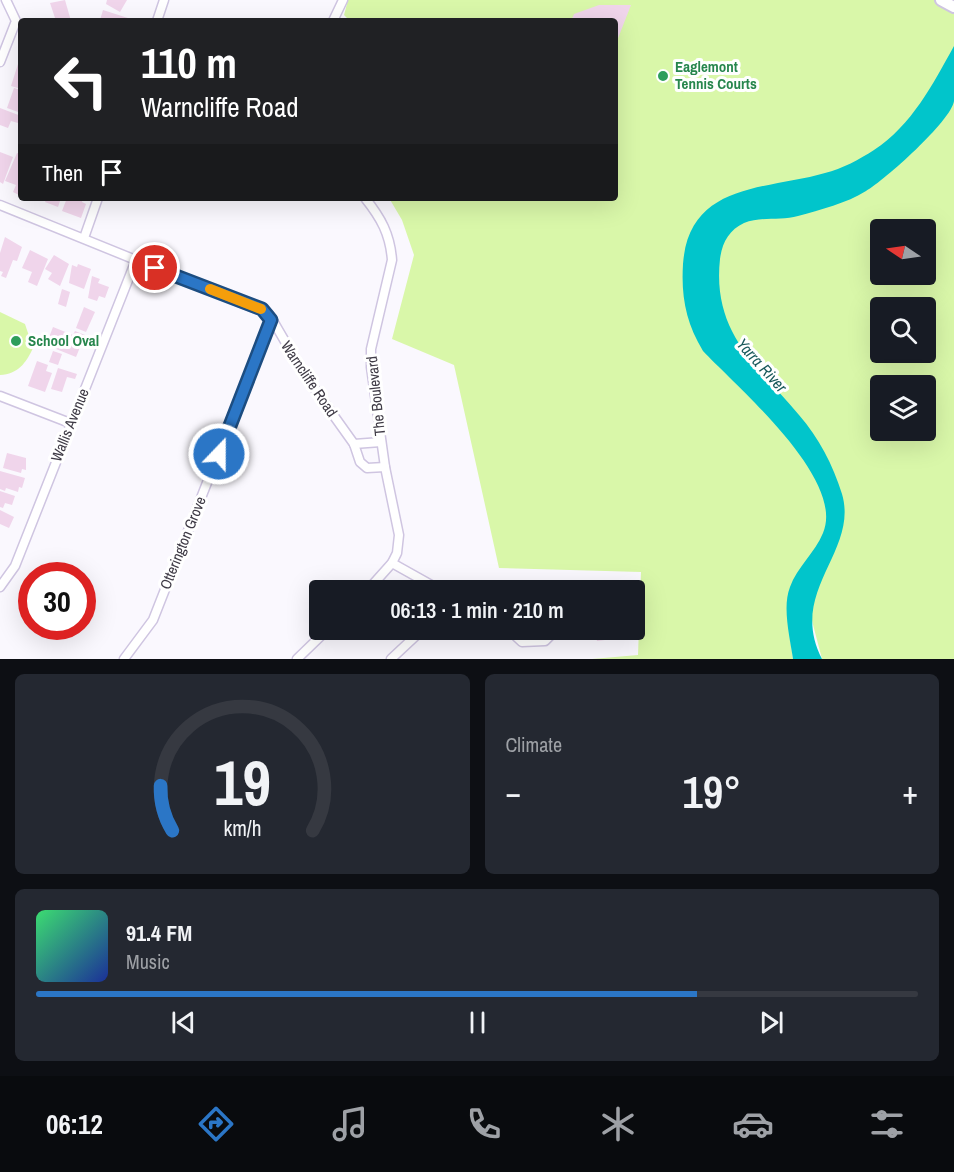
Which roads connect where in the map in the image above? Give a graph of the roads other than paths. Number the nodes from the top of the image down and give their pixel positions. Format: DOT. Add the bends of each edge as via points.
graph roads {
  1 [pos="6,0"];
  2 [pos="164,0"];
  3 [pos="343,0"];
  4 [pos="941,0"];
  5 [pos="954,7"];
  6 [pos="158,18"];
  7 [pos="335,18"];
  8 [pos="0,62"];
  9 [pos="97,201"];
  10 [pos="367,201"];
  11 [pos="0,205"];
  12 [pos="84,238"];
  13 [pos="136,261"];
  14 [pos="271,320"];
  15 [pos="0,396"];
  16 [pos="70,423"];
  17 [pos="381,442"];
  18 [pos="354,444"];
  19 [pos="385,467"];
  20 [pos="392,563"];
  21 [pos="377,580"];
  22 [pos="422,580"];
  23 [pos="0,587"];
  24 [pos="317,640"];
  25 [pos="412,640"];
  26 [pos="520,640"];
  27 [pos="546,640"];
  28 [pos="124,659"];
  29 [pos="297,659"];
  30 [pos="392,659"];
  1 -- 8 [label="street" via="16,21"];
  2 -- 6 [label="street"];
  3 -- 7 [label="street"];
  4 -- 5 [label="main road"];
  9 -- 12 [label="street"];
  10 -- 17 [label="street, The Boulevard" via="387,228 392,260 371,348"];
  11 -- 12 [label="street, Warncliffe Road"];
  12 -- 13 [label="street, Warncliffe Road"];
  13 -- 14 [label="street, Warncliffe Road" via="262,309"];
  13 -- 16 [label="street, Wallis Avenue"];
  14 -- 18 [label="street, Warncliffe Road"];
  14 -- 28 [label="street, Otterington Grove" via="153,620"];
  15 -- 16 [label="street"];
  16 -- 23 [label="street, Wallis Avenue" via="15,566"];
  17 -- 18 [label="street"];
  17 -- 19 [label="street, The Boulevard"];
  18 -- 19 [label="street, Warncliffe Road" via="360,462 367,468"];
  19 -- 20 [label="street, The Boulevard" via="399,535"];
  20 -- 21 [label="street, The Boulevard"];
  20 -- 22 [label="street"];
  24 -- 29 [label="street"];
  25 -- 30 [label="street"];
  26 -- 27 [label="street"];
}
